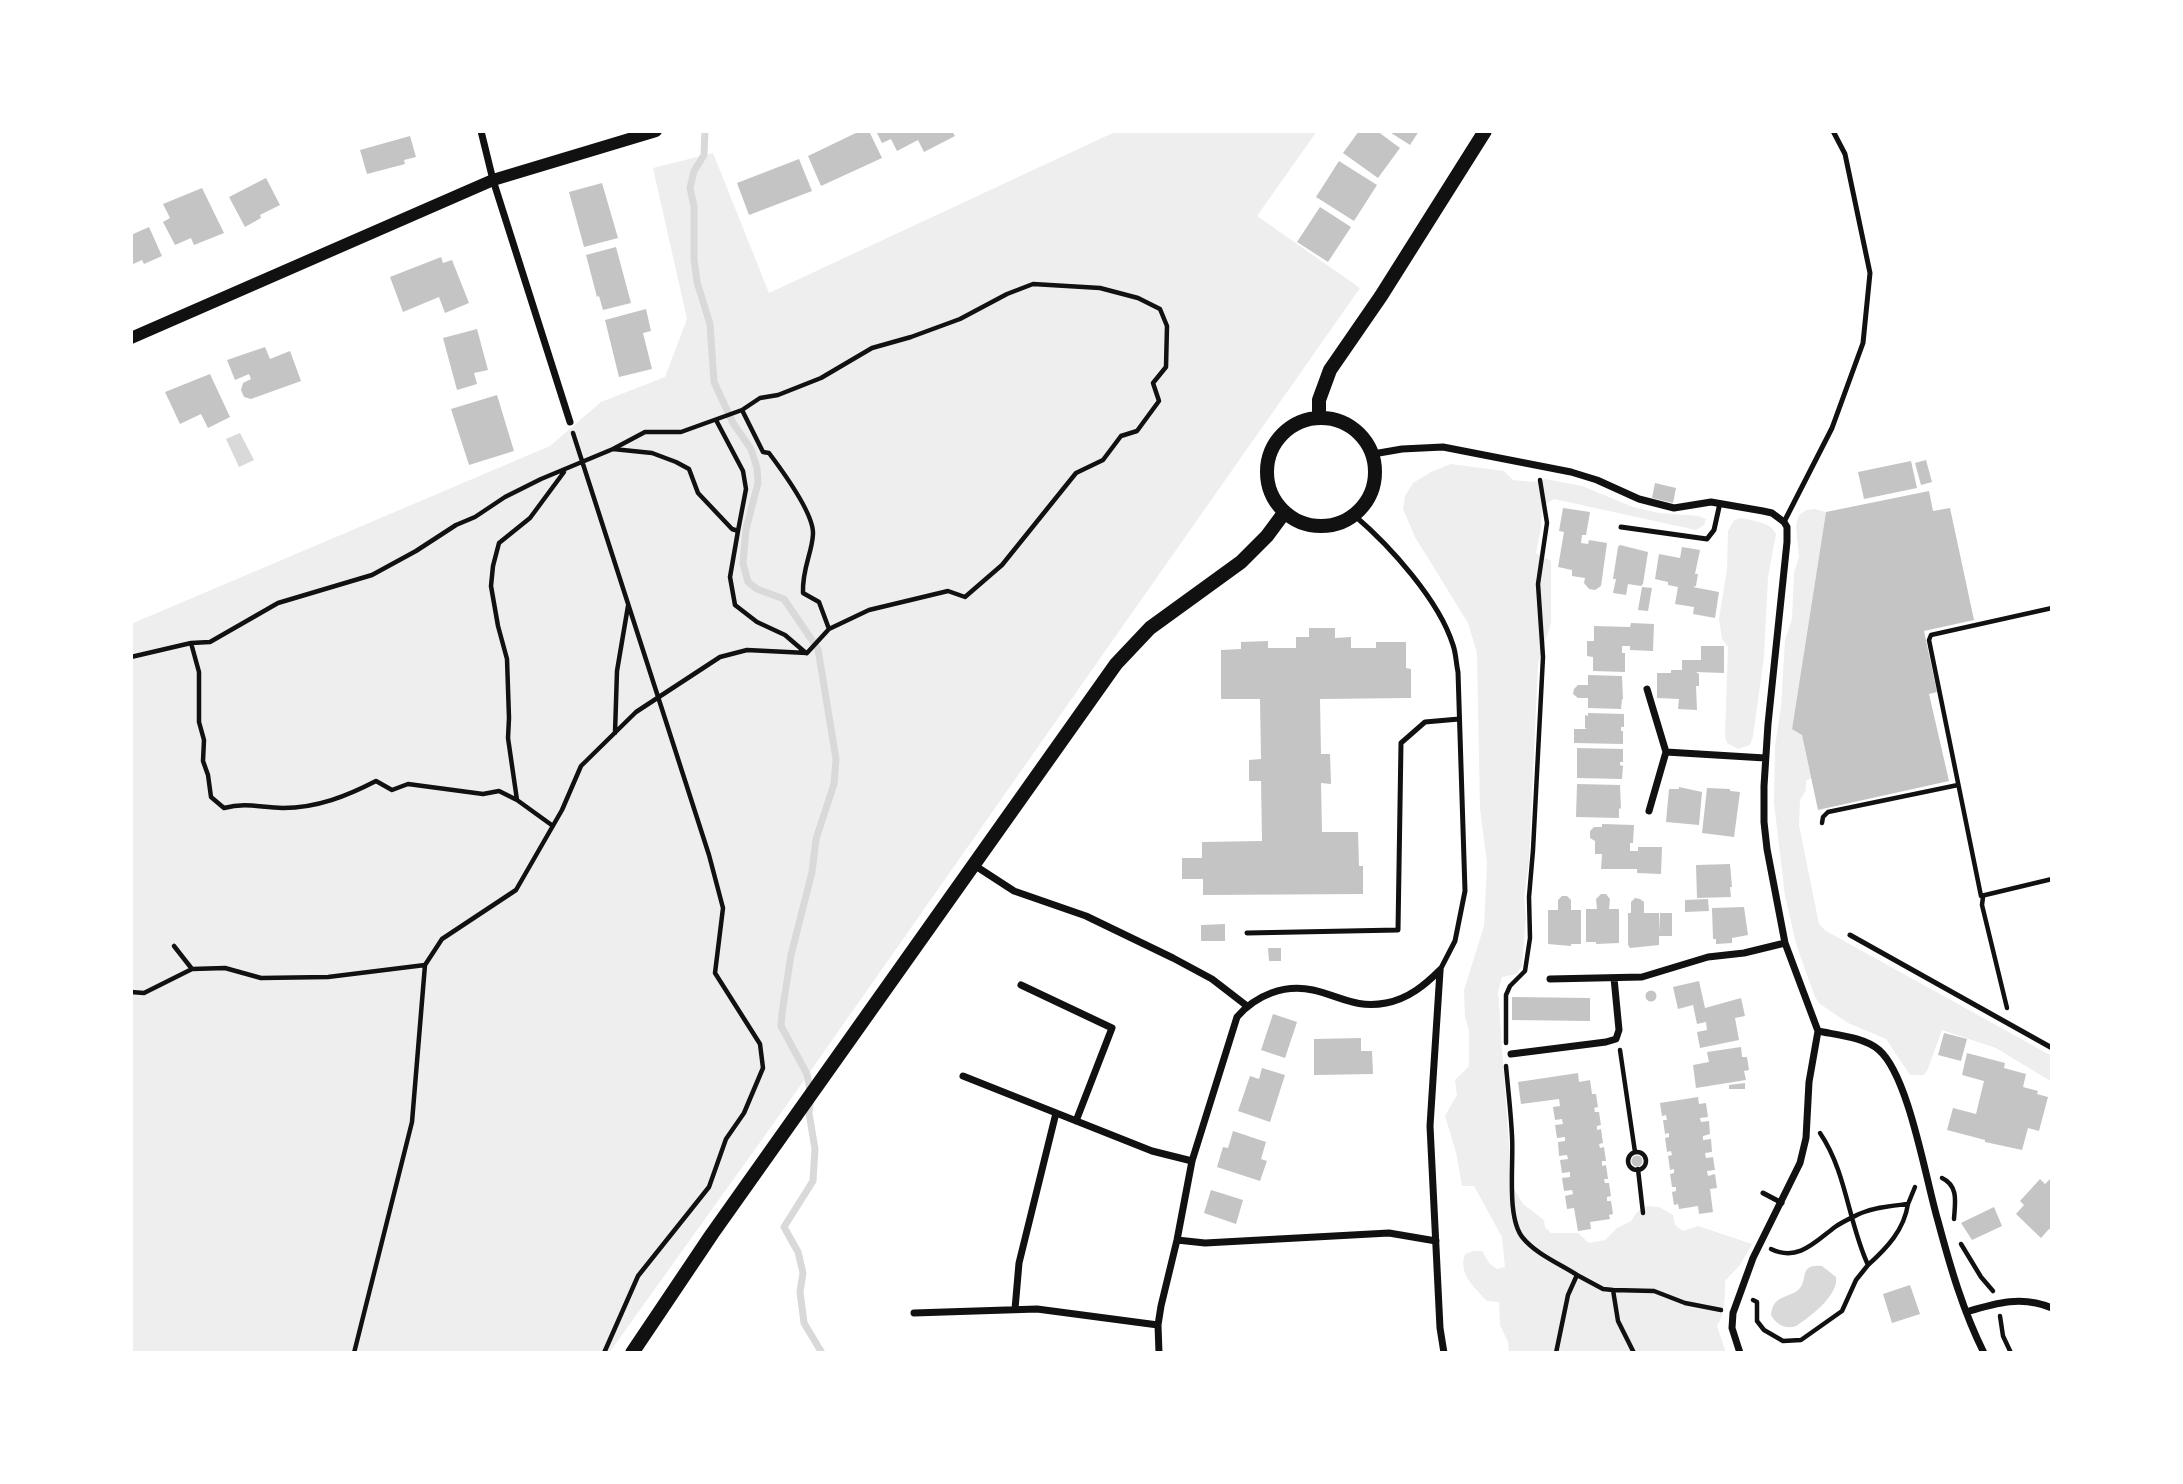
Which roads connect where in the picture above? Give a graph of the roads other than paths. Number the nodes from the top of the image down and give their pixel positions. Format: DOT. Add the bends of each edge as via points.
graph roads {
  1 [pos="481,131"];
  2 [pos="656,131"];
  3 [pos="1485,131"];
  4 [pos="1833,131"];
  5 [pos="493,180"];
  6 [pos="131,338"];
  7 [pos="1319,417"];
  8 [pos="570,422"];
  9 [pos="1373,454"];
  10 [pos="1720,503"];
  11 [pos="1284,513"];
  12 [pos="1355,516"];
  13 [pos="1784,522"];
  14 [pos="1620,527"];
  15 [pos="1647,689"];
  16 [pos="1459,719"];
  17 [pos="1666,752"];
  18 [pos="1765,758"];
  19 [pos="1649,811"];
  20 [pos="973,865"];
  21 [pos="1247,933"];
  22 [pos="1850,935"];
  23 [pos="1785,943"];
  24 [pos="1440,970"];
  25 [pos="1614,978"];
  26 [pos="1550,979"];
  27 [pos="1021,985"];
  28 [pos="1247,1006"];
  29 [pos="1818,1031"];
  30 [pos="2052,1048"];
  31 [pos="1511,1054"];
  32 [pos="963,1076"];
  33 [pos="1056,1113"];
  34 [pos="1076,1121"];
  35 [pos="1192,1161"];
  36 [pos="1763,1193"];
  37 [pos="1782,1203"];
  38 [pos="1177,1240"];
  39 [pos="1436,1241"];
  40 [pos="2052,1308"];
  41 [pos="1015,1310"];
  42 [pos="1966,1312"];
  43 [pos="914,1313"];
  44 [pos="1158,1325"];
  45 [pos="632,1353"];
  46 [pos="1159,1353"];
  47 [pos="1444,1353"];
  48 [pos="1740,1353"];
  49 [pos="1984,1353"];
  1 -- 5 [label="street"];
  2 -- 5 [label="street"];
  3 -- 7 [label="main road" via="1330,370"];
  4 -- 13 [label="lane" via="1845,154 1870,273 1863,343 1832,428"];
  5 -- 6 [label="street"];
  5 -- 8 [label="street"];
  7 -- 9 [label="main road" via="1335,418 1357,430"];
  7 -- 11 [label="main road" via="1287,429 1270,453 1269,486"];
  9 -- 10 [label="street" via="1443,447 1584,475 1639,499 1674,508"];
  9 -- 12 [label="main road" via="1374,485"];
  10 -- 13 [label="street" via="1772,513"];
  10 -- 14 [label="lane" via="1714,530 1707,538"];
  11 -- 12 [label="main road" via="1297,521 1328,527"];
  11 -- 20 [label="main road" via="1241,562 1132,645"];
  12 -- 16 [label="lane" via="1379,536 1431,600 1453,644"];
  13 -- 18 [label="street" via="1787,542"];
  15 -- 17 [label="street"];
  16 -- 21 [label="lane" via="1425,722 1401,743 1398,930"];
  16 -- 24 [label="lane" via="1465,891 1455,941"];
  17 -- 18 [label="street"];
  17 -- 19 [label="street"];
  18 -- 23 [label="street" via="1765,836"];
  20 -- 28 [label="street" via="1014,891 1086,916 1163,953 1212,979"];
  20 -- 45 [label="main road"];
  22 -- 30 [label="lane"];
  23 -- 25 [label="street" via="1708,957 1642,977"];
  23 -- 29 [label="street"];
  24 -- 28 [label="street" via="1407,997 1386,1003 1363,1005 1294,988 1258,998"];
  24 -- 39 [label="street" via="1430,1126"];
  25 -- 26 [label="street"];
  25 -- 31 [label="street" via="1619,1030 1614,1040"];
  27 -- 34 [label="street" via="1112,1028"];
  28 -- 35 [label="street" via="1237,1017"];
  29 -- 37 [label="street" via="1800,1163"];
  29 -- 42 [label="street" via="1868,1044 1885,1056 1901,1083"];
  32 -- 33 [label="street"];
  33 -- 34 [label="street"];
  33 -- 41 [label="street" via="1019,1263"];
  34 -- 35 [label="street" via="1152,1151"];
  35 -- 38 [label="street"];
  36 -- 37 [label="lane"];
  37 -- 48 [label="street" via="1733,1313 1732,1328"];
  38 -- 39 [label="street" via="1205,1243 1389,1233"];
  38 -- 44 [label="street"];
  39 -- 47 [label="street"];
  40 -- 42 [label="street" via="2026,1300"];
  41 -- 43 [label="street"];
  41 -- 44 [label="street"];
  42 -- 49 [label="street"];
  44 -- 46 [label="street"];
}
